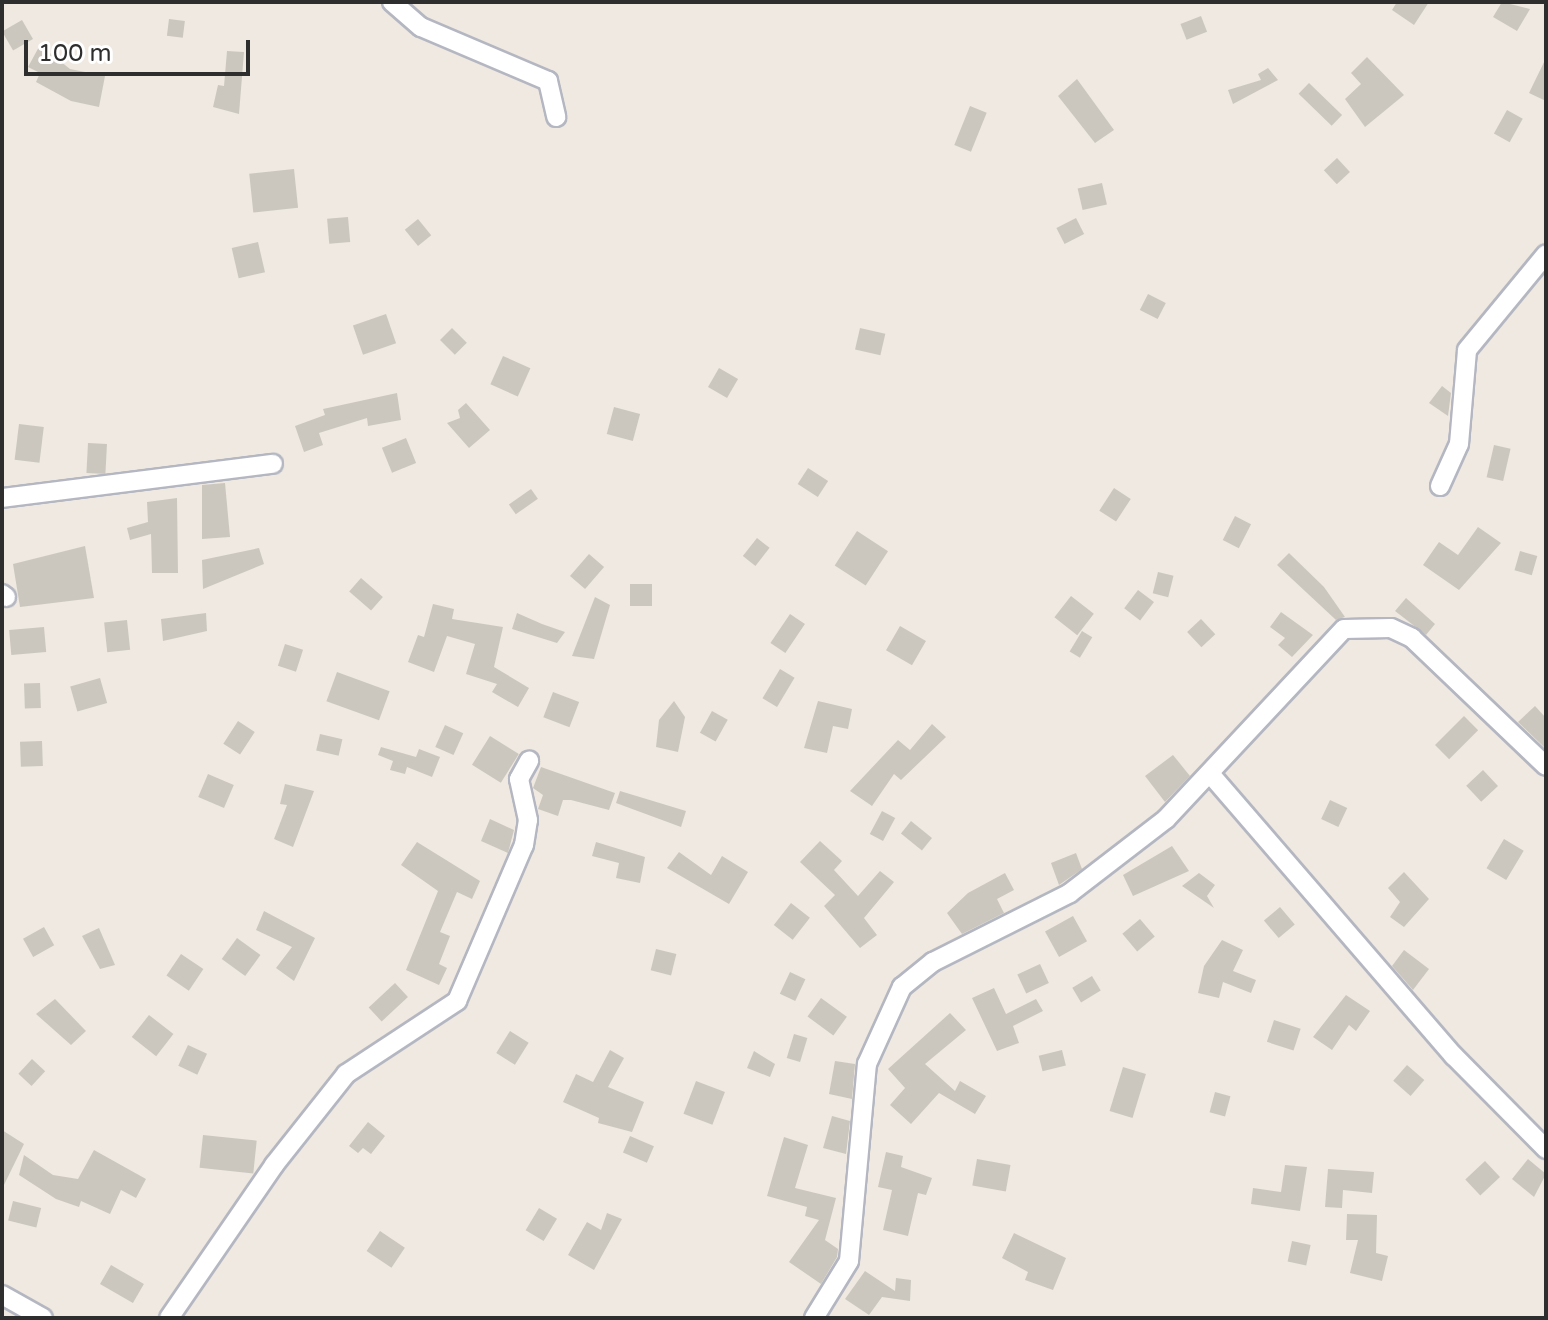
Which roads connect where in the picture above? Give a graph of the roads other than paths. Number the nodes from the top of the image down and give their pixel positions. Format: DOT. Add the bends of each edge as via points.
graph roads {
  1 [pos="392,2"];
  2 [pos="556,117"];
  3 [pos="1546,254"];
  4 [pos="273,464"];
  5 [pos="1440,486"];
  6 [pos="2,498"];
  7 [pos="529,761"];
  8 [pos="1546,766"];
  9 [pos="1212,776"];
  10 [pos="1546,1149"];
  11 [pos="2,1295"];
  12 [pos="43,1318"];
  13 [pos="169,1318"];
  14 [pos="814,1318"];
  1 -- 2 [label="street" via="421,27 548,81"];
  3 -- 5 [label="street" via="1467,350 1459,444"];
  4 -- 6 [label="street"];
  7 -- 13 [label="street" via="519,779 528,820 524,845 457,1001 346,1074 241,1210"];
  8 -- 9 [label="street" via="1412,638 1367,626 1344,629 1327,644"];
  9 -- 10 [label="street" via="1454,1056"];
  9 -- 14 [label="street" via="1070,893 933,962 902,987 867,1064 849,1261"];
  11 -- 12 [label="street"];
}
